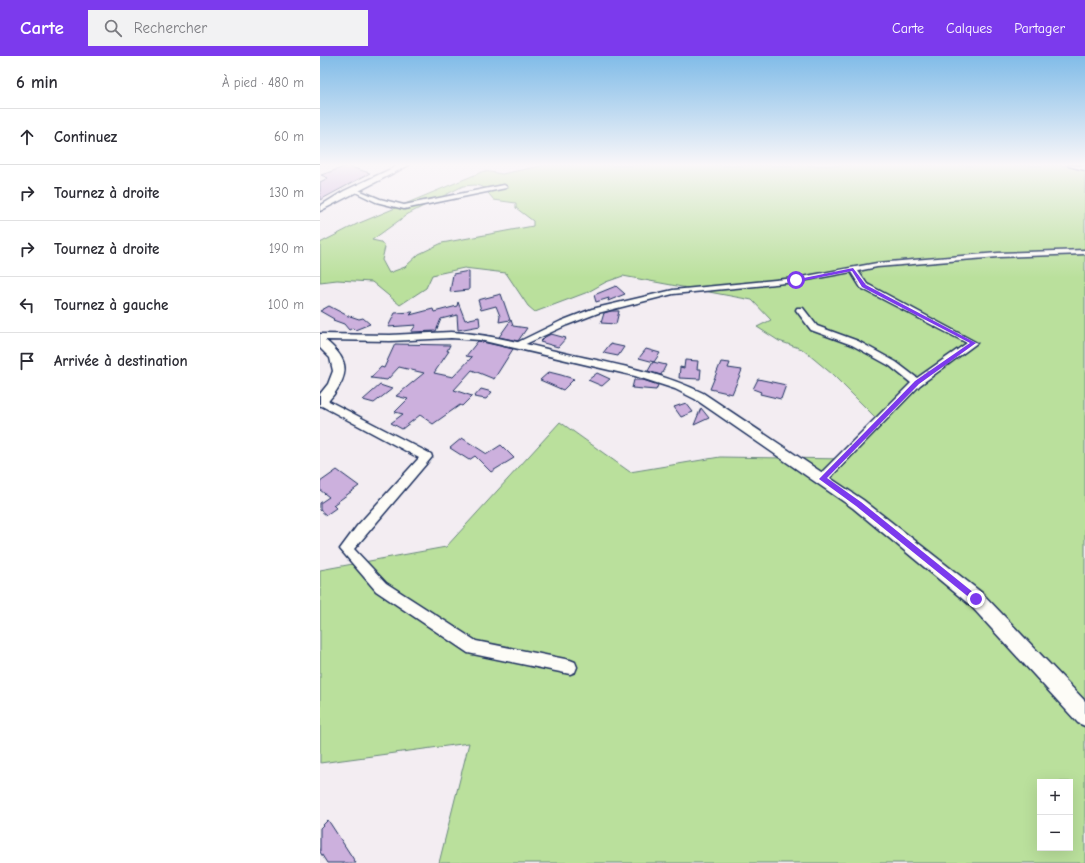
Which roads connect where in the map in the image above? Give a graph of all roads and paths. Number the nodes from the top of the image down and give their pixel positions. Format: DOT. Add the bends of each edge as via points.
graph roads {
  1 [pos="331,203"];
  2 [pos="384,203"];
  3 [pos="426,203"];
  4 [pos="320,209"];
  5 [pos="1085,252"];
  6 [pos="853,269"];
  7 [pos="800,310"];
  8 [pos="320,337"];
  9 [pos="320,342"];
  10 [pos="516,345"];
  11 [pos="917,383"];
  12 [pos="320,401"];
  13 [pos="822,479"];
  14 [pos="570,667"];
  15 [pos="1085,716"];
  1 -- 4 [label="street"];
  2 -- 3 [label="street" via="404,207"];
  5 -- 6 [label="street" via="980,256"];
  6 -- 10 [label="street" via="796,280 661,294 595,311 564,322"];
  6 -- 11 [label="street" via="864,286 973,343"];
  7 -- 11 [label="street" via="814,328 855,343 893,364"];
  8 -- 10 [label="street" via="466,336"];
  9 -- 12 [label="street" via="339,362 339,372 334,386"];
  10 -- 13 [label="street" via="637,373 679,386 719,408"];
  11 -- 13 [label="street"];
  12 -- 14 [label="street" via="427,457 346,549 381,587 473,648"];
  13 -- 15 [label="street" via="858,504 976,599"];
}
